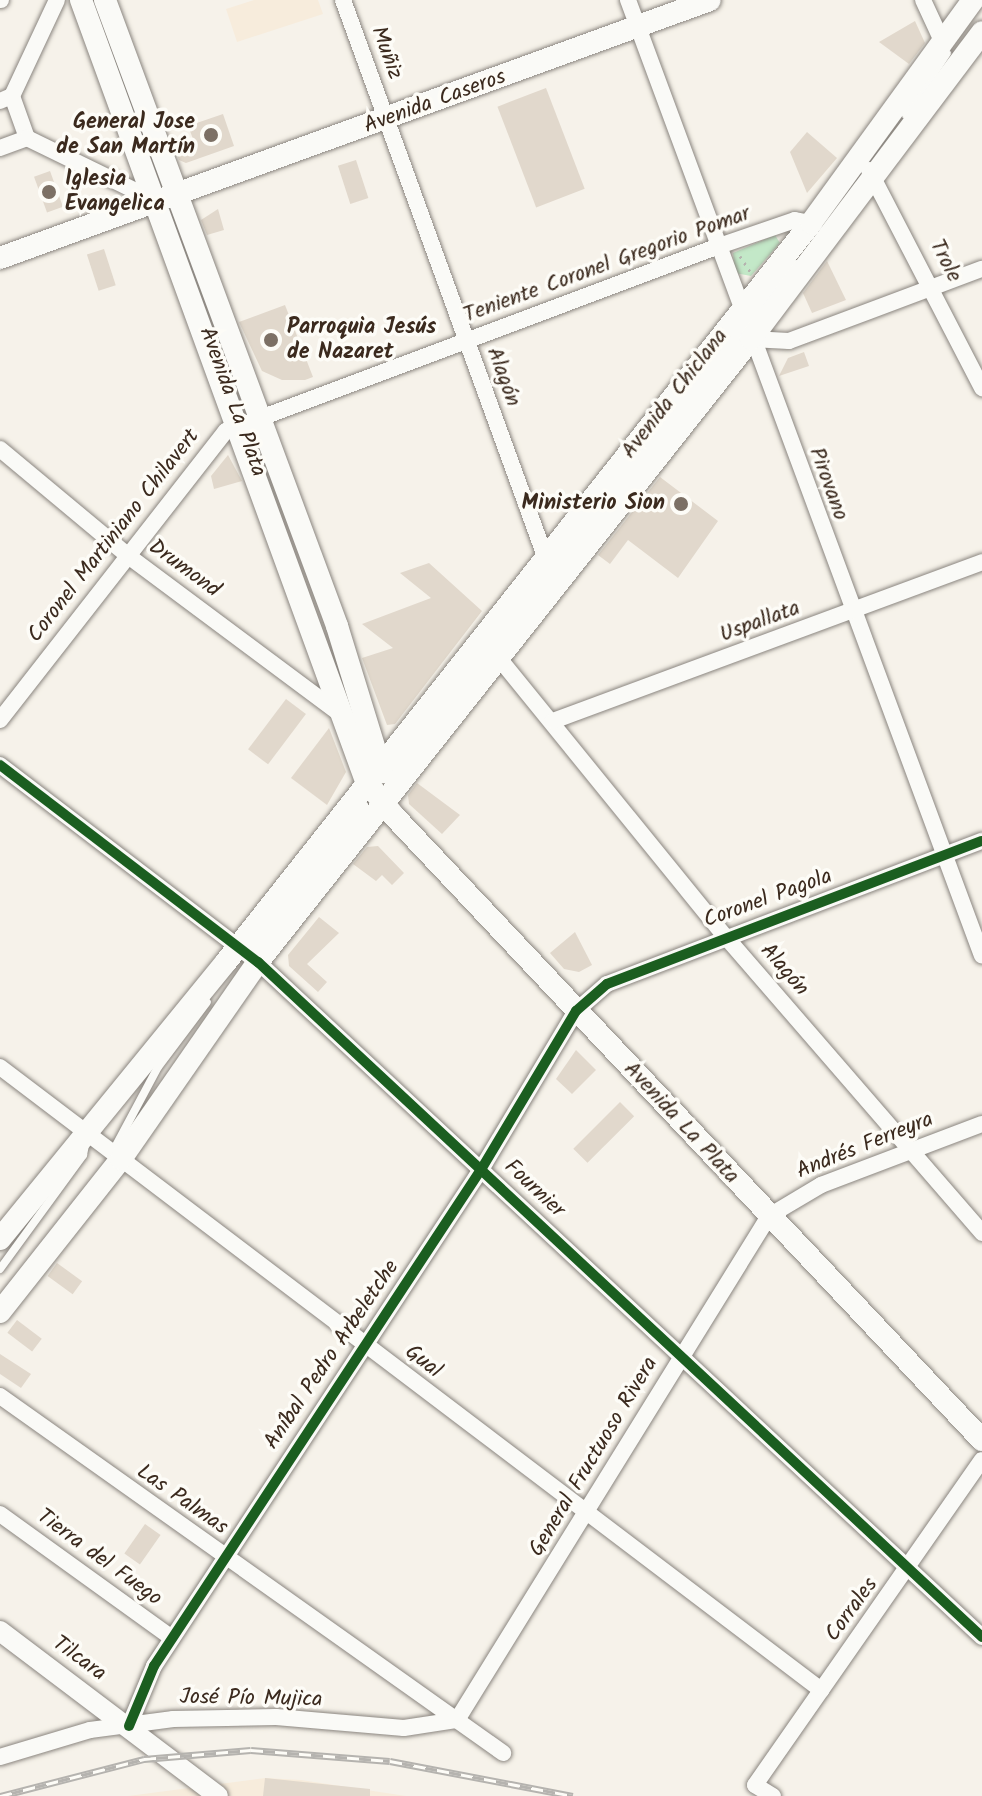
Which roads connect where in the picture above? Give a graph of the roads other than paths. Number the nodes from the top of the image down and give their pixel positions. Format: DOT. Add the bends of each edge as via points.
graph roads {
  1 [pos="57,0"];
  2 [pos="81,0"];
  3 [pos="105,0"];
  4 [pos="343,0"];
  5 [pos="628,0"];
  6 [pos="710,0"];
  7 [pos="923,0"];
  8 [pos="973,0"];
  9 [pos="982,4"];
  10 [pos="637,26"];
  11 [pos="982,32"];
  12 [pos="942,41"];
  13 [pos="6,99"];
  14 [pos="387,120"];
  15 [pos="27,138"];
  16 [pos="0,148"];
  17 [pos="868,169"];
  18 [pos="168,199"];
  19 [pos="811,223"];
  20 [pos="726,244"];
  21 [pos="0,258"];
  22 [pos="982,269"];
  23 [pos="934,287"];
  24 [pos="746,325"];
  25 [pos="466,339"];
  26 [pos="982,388"];
  27 [pos="250,421"];
  28 [pos="0,449"];
  29 [pos="127,555"];
  30 [pos="546,559"];
  31 [pos="982,562"];
  32 [pos="852,611"];
  33 [pos="498,657"];
  34 [pos="346,719"];
  35 [pos="0,720"];
  36 [pos="553,721"];
  37 [pos="0,765"];
  38 [pos="378,783"];
  39 [pos="982,841"];
  40 [pos="947,855"];
  41 [pos="725,936"];
  42 [pos="248,954"];
  43 [pos="982,956"];
  44 [pos="576,1011"];
  45 [pos="0,1067"];
  46 [pos="982,1124"];
  47 [pos="87,1132"];
  48 [pos="909,1151"];
  49 [pos="117,1155"];
  50 [pos="482,1168"];
  51 [pos="769,1216"];
  52 [pos="982,1233"];
  53 [pos="0,1239"];
  54 [pos="0,1269"];
  55 [pos="0,1299"];
  56 [pos="0,1312"];
  57 [pos="363,1343"];
  58 [pos="682,1352"];
  59 [pos="0,1396"];
  60 [pos="982,1440"];
  61 [pos="982,1460"];
  62 [pos="0,1514"];
  63 [pos="588,1516"];
  64 [pos="225,1555"];
  65 [pos="909,1569"];
  66 [pos="0,1631"];
  67 [pos="982,1637"];
  68 [pos="172,1638"];
  69 [pos="821,1690"];
  70 [pos="457,1720"];
  71 [pos="129,1726"];
  72 [pos="503,1753"];
  73 [pos="0,1757"];
  74 [pos="218,1796"];
  75 [pos="773,1796"];
  1 -- 13 [label="street"];
  2 -- 18 [label="main road, Avenida La Plata"];
  3 -- 18 [label="main road, Avenida La Plata"];
  4 -- 14 [label="street, Muñiz"];
  5 -- 10 [label="street, Pirovano"];
  6 -- 10 [label="main road, Avenida Caseros"];
  7 -- 12 [label="street"];
  8 -- 12 [label="main road, Avenida Chiclana"];
  9 -- 17 [label="lane"];
  10 -- 14 [label="main road, Avenida Caseros"];
  10 -- 20 [label="street, Pirovano"];
  11 -- 17 [label="main road, Avenida Chiclana"];
  12 -- 17 [label="main road, Avenida Chiclana"];
  13 -- 15 [label="street"];
  14 -- 18 [label="main road, Avenida Caseros"];
  14 -- 25 [label="street, Alagón"];
  15 -- 16 [label="street"];
  15 -- 18 [label="street"];
  17 -- 19 [label="main road, Avenida Chiclana"];
  17 -- 23 [label="street, Trole"];
  17 -- 24 [label="main road, Avenida Chiclana"];
  18 -- 21 [label="main road, Avenida Caseros"];
  18 -- 27 [label="main road, Avenida La Plata"];
  19 -- 20 [label="street, Teniente Coronel Gregorio Pomar" via="795,220"];
  19 -- 24 [label="main road, Avenida Chiclana" via="756,278"];
  20 -- 24 [label="street, Pirovano"];
  20 -- 25 [label="street, Teniente Coronel Gregorio Pomar"];
  22 -- 23 [label="street"];
  23 -- 24 [label="street" via="789,341"];
  23 -- 26 [label="street, Trole"];
  24 -- 30 [label="main road, Avenida Chiclana"];
  24 -- 32 [label="street, Pirovano"];
  24 -- 33 [label="main road, Avenida Chiclana"];
  24 -- 38 [label="lane"];
  25 -- 27 [label="street, Teniente Coronel Gregorio Pomar"];
  25 -- 30 [label="street, Alagón"];
  27 -- 29 [label="street, Coronel Martiniano Chilavert" via="212,443"];
  27 -- 34 [label="main road, Avenida La Plata"];
  27 -- 38 [label="main road, Avenida La Plata"];
  28 -- 29 [label="street, Drumond"];
  29 -- 34 [label="street, Drumond"];
  29 -- 35 [label="street, Coronel Martiniano Chilavert"];
  30 -- 38 [label="main road, Avenida Chiclana"];
  31 -- 32 [label="street, Uspallata"];
  32 -- 36 [label="street, Uspallata"];
  32 -- 40 [label="street, Pirovano"];
  33 -- 36 [label="street, Alagón"];
  33 -- 38 [label="main road, Avenida Chiclana"];
  34 -- 38 [label="main road, Avenida La Plata"];
  36 -- 41 [label="street, Alagón"];
  37 -- 42 [label="street, Fournier"];
  38 -- 42 [label="main road"];
  38 -- 44 [label="main road, Avenida La Plata" via="393,815"];
  39 -- 40 [label="street, Coronel Pagola"];
  40 -- 41 [label="street, Coronel Pagola"];
  40 -- 43 [label="street, Pirovano"];
  41 -- 44 [label="street, Coronel Pagola" via="607,984"];
  41 -- 48 [label="street, Alagón"];
  42 -- 47 [label="main road"];
  42 -- 49 [label="main road"];
  42 -- 50 [label="street, Fournier"];
  44 -- 50 [label="street, Aníbal Pedro Arbeletche"];
  44 -- 51 [label="main road, Avenida La Plata"];
  45 -- 47 [label="street, Gual"];
  46 -- 48 [label="street, Andrés Ferreyra"];
  47 -- 49 [label="street, Gual"];
  47 -- 53 [label="main road"];
  47 -- 54 [label="lane" via="83,1155"];
  48 -- 51 [label="street, Andrés Ferreyra" via="821,1185"];
  48 -- 52 [label="street, Alagón"];
  49 -- 55 [label="lane"];
  49 -- 56 [label="main road"];
  49 -- 57 [label="street, Gual"];
  50 -- 57 [label="street, Aníbal Pedro Arbeletche"];
  50 -- 58 [label="street, Fournier"];
  51 -- 58 [label="street, General Fructuoso Rivera"];
  51 -- 60 [label="main road, Avenida La Plata"];
  57 -- 63 [label="street, Gual"];
  57 -- 64 [label="street, Aníbal Pedro Arbeletche"];
  58 -- 63 [label="street, General Fructuoso Rivera"];
  58 -- 65 [label="street, Fournier"];
  59 -- 64 [label="street, Las Palmas"];
  61 -- 65 [label="street, Corrales"];
  62 -- 68 [label="street, Tierra del Fuego"];
  63 -- 69 [label="street, Gual"];
  63 -- 70 [label="street, General Fructuoso Rivera"];
  64 -- 68 [label="street, Aníbal Pedro Arbeletche"];
  64 -- 70 [label="street, Las Palmas"];
  65 -- 67 [label="street, Fournier"];
  65 -- 69 [label="street, Corrales"];
  66 -- 71 [label="street, Tilcara"];
  68 -- 71 [label="street, Aníbal Pedro Arbeletche"];
  69 -- 75 [label="street, Corrales" via="755,1785"];
  70 -- 71 [label="street, José Pío Mujica" via="404,1728 220,1717"];
  70 -- 72 [label="street, Las Palmas"];
  71 -- 73 [label="street, José Pío Mujica" via="90,1730"];
  71 -- 74 [label="street, Tilcara"];
}
